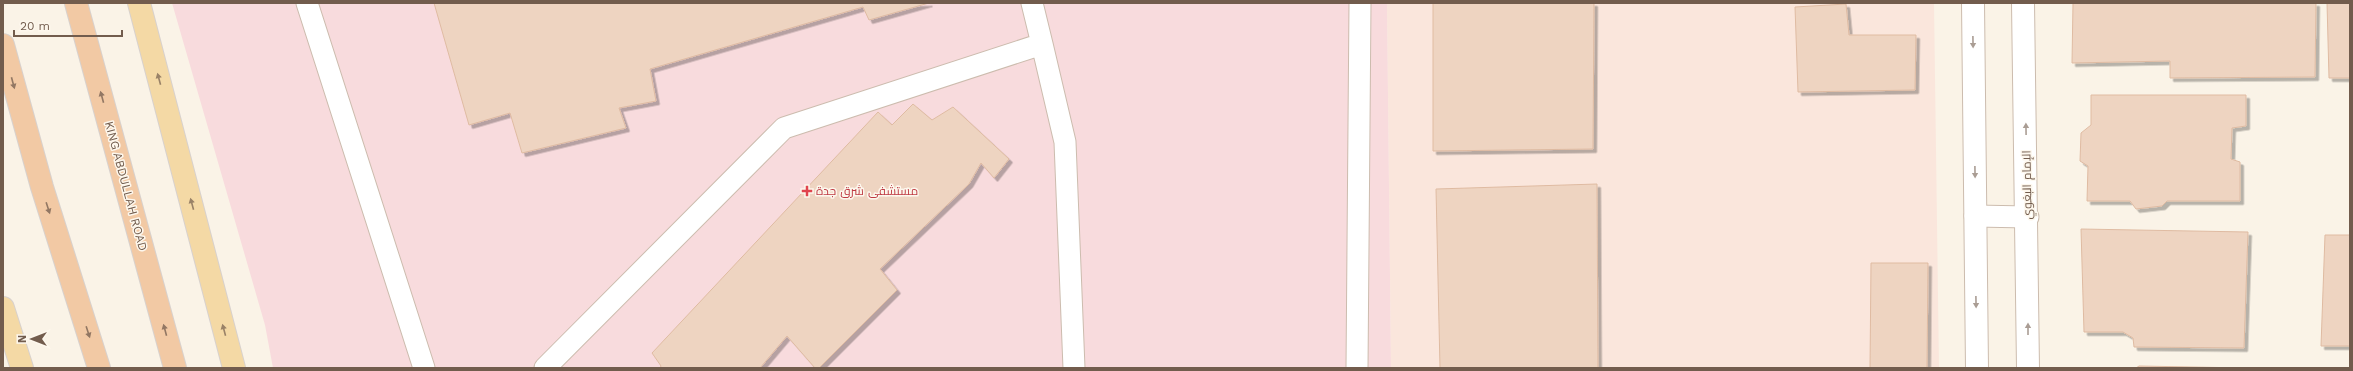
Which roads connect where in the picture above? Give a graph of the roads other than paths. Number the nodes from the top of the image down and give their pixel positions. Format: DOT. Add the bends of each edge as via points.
graph roads {
  1 [pos="76,3"];
  2 [pos="139,3"];
  3 [pos="307,3"];
  4 [pos="1032,3"];
  5 [pos="1360,3"];
  6 [pos="1973,3"];
  7 [pos="2024,3"];
  8 [pos="1042,44"];
  9 [pos="3,45"];
  10 [pos="1975,216"];
  11 [pos="2028,216"];
  12 [pos="3,308"];
  13 [pos="22,368"];
  14 [pos="99,368"];
  15 [pos="175,368"];
  16 [pos="234,368"];
  17 [pos="424,368"];
  18 [pos="545,368"];
  19 [pos="1074,368"];
  20 [pos="1357,368"];
  21 [pos="1977,368"];
  22 [pos="2028,368"];
  15 -- 1 [label="highway, KING ABDULLAH ROAD, one-way"];
  16 -- 2 [label="main road, one-way"];
  3 -- 17 [label="lane"];
  4 -- 8 [label="lane"];
  5 -- 20 [label="lane"];
  6 -- 10 [label="street, one-way"];
  11 -- 7 [label="street, الإمام البغوي, one-way"];
  8 -- 18 [label="lane" via="784,128"];
  8 -- 19 [label="lane" via="1065,142"];
  9 -- 14 [label="highway, one-way" via="42,187"];
  10 -- 11 [label="lane"];
  10 -- 21 [label="street, one-way"];
  22 -- 11 [label="street, الإمام البغوي, one-way"];
  12 -- 13 [label="main road"];
}
